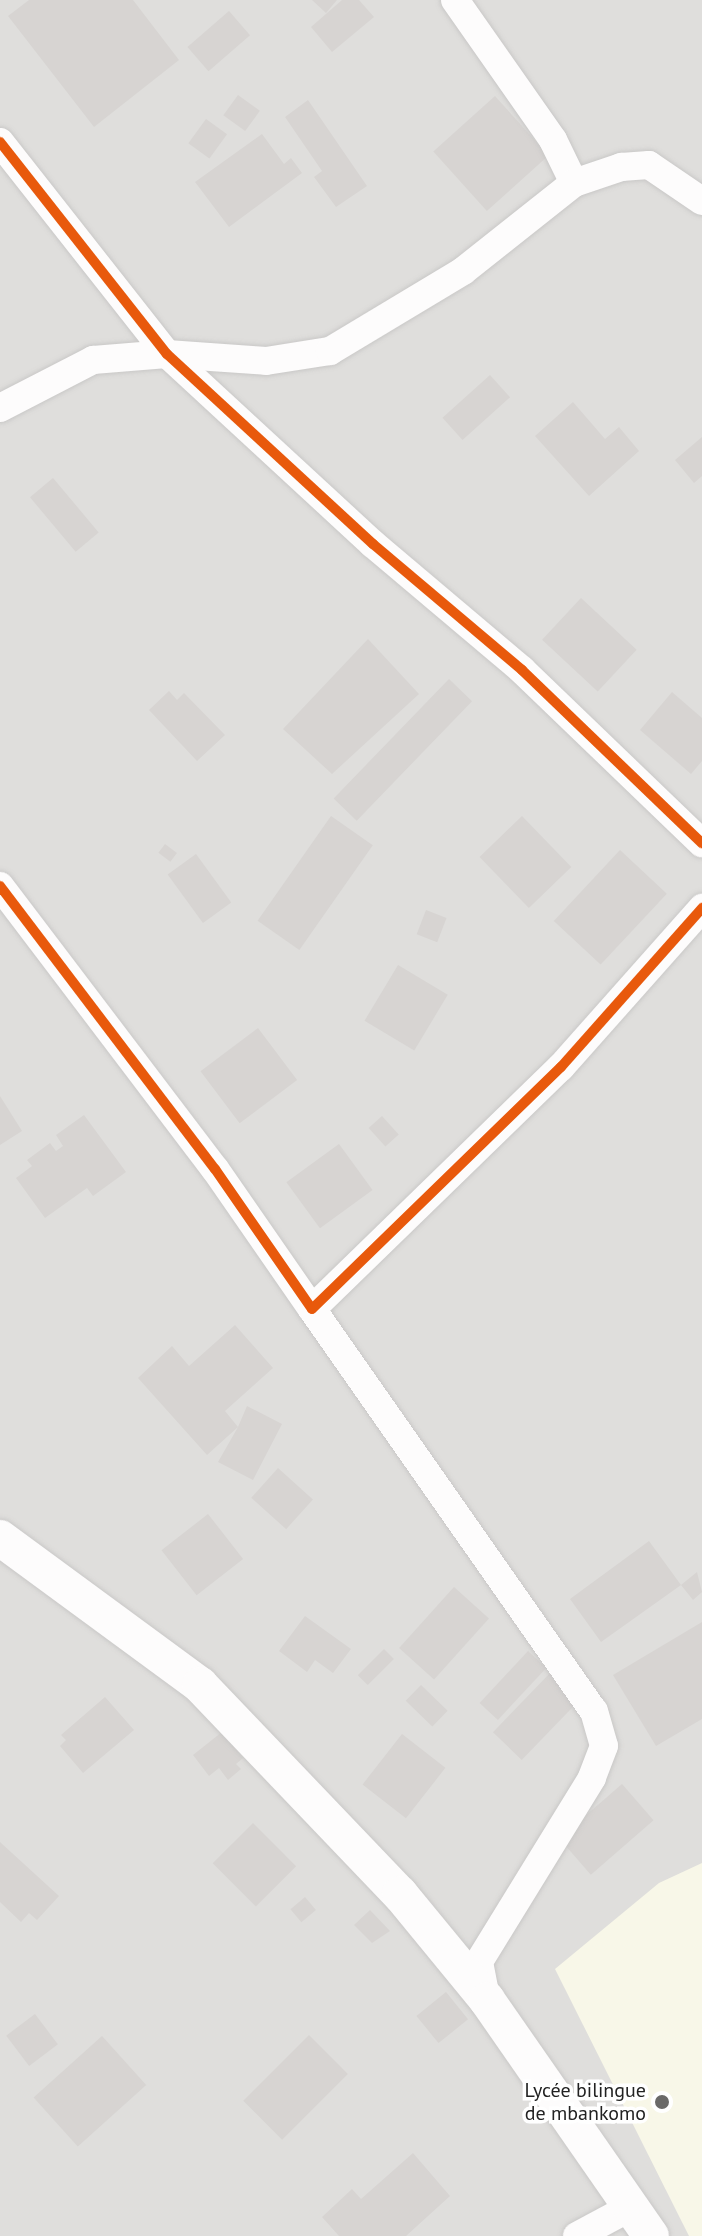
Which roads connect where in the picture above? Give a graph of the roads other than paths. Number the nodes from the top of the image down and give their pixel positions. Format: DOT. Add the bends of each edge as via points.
graph roads {
  1 [pos="455,0"];
  2 [pos="0,142"];
  3 [pos="574,183"];
  4 [pos="702,201"];
  5 [pos="167,354"];
  6 [pos="0,408"];
  7 [pos="702,843"];
  8 [pos="0,886"];
  9 [pos="702,908"];
  10 [pos="312,1309"];
  11 [pos="0,1538"];
  12 [pos="487,2000"];
  13 [pos="633,2206"];
  14 [pos="577,2236"];
  15 [pos="651,2236"];
  1 -- 3 [label="street" via="553,140"];
  2 -- 5 [label="street"];
  3 -- 4 [label="street" via="621,167 649,165"];
  3 -- 5 [label="street" via="463,271 330,351 266,361"];
  5 -- 6 [label="street" via="93,360"];
  5 -- 7 [label="street" via="373,544 522,670"];
  8 -- 10 [label="street" via="215,1169"];
  9 -- 10 [label="street" via="561,1067"];
  10 -- 12 [label="street" via="594,1711 604,1746 592,1778 479,1962"];
  11 -- 12 [label="street" via="200,1685 400,1894"];
  12 -- 13 [label="street"];
  13 -- 14 [label="street"];
  13 -- 15 [label="street"];
}
